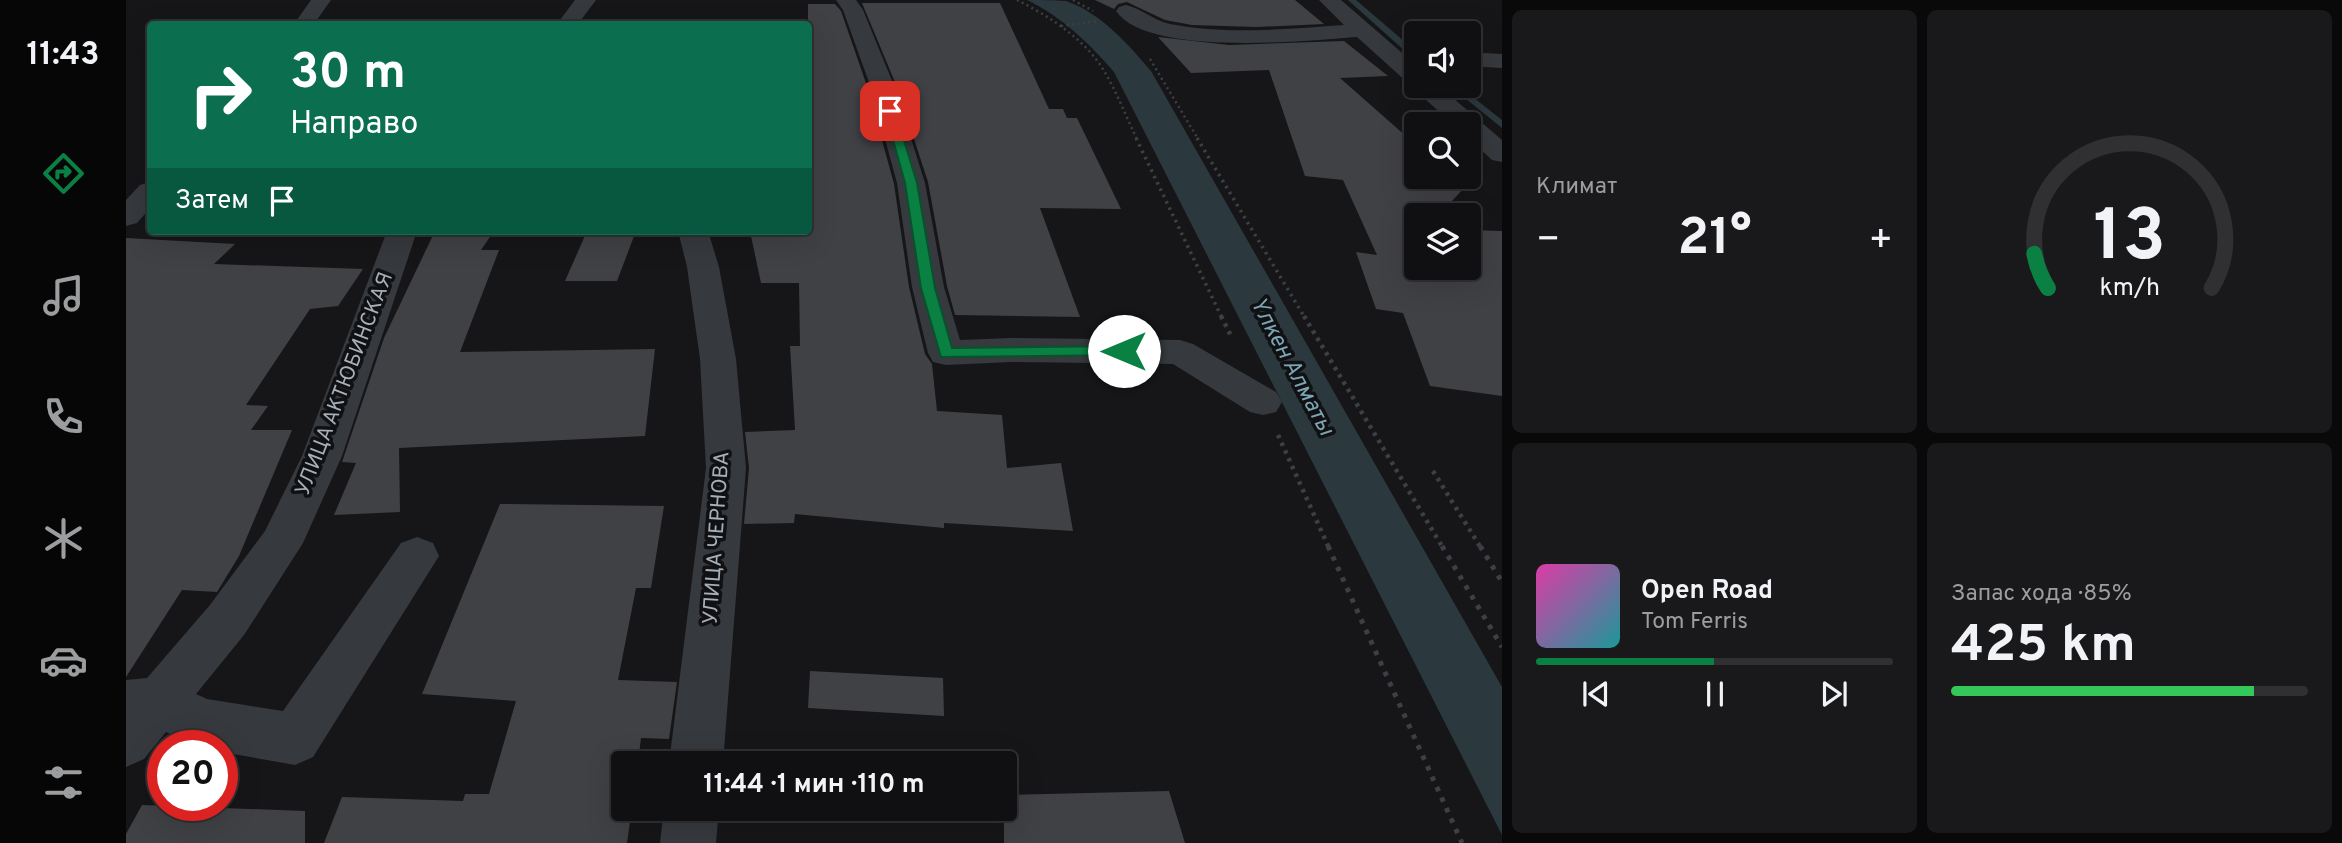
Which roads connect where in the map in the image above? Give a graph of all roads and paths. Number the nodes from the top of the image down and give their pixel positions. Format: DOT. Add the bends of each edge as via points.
graph roads {
  1 [pos="321,0"];
  2 [pos="586,0"];
  3 [pos="846,0"];
  4 [pos="1017,0"];
  5 [pos="1073,0"];
  6 [pos="1329,0"];
  7 [pos="1126,11"];
  8 [pos="1096,13"];
  9 [pos="1103,19"];
  10 [pos="306,21"];
  11 [pos="569,21"];
  12 [pos="1362,30"];
  13 [pos="1143,51"];
  14 [pos="1404,57"];
  15 [pos="1481,60"];
  16 [pos="1502,61"];
  17 [pos="1439,98"];
  18 [pos="1454,112"];
  19 [pos="1481,135"];
  20 [pos="1502,154"];
  21 [pos="147,194"];
  22 [pos="126,217"];
  23 [pos="401,235"];
  24 [pos="694,235"];
  25 [pos="1263,402"];
  26 [pos="1433,471"];
  27 [pos="417,556"];
  28 [pos="1502,582"];
  29 [pos="1502,647"];
  30 [pos="141,702"];
  31 [pos="126,741"];
  32 [pos="697,751"];
  33 [pos="691,821"];
  34 [pos="688,843"];
  1 -- 10 [label="street"];
  2 -- 11 [label="street"];
  3 -- 25 [label="street" via="883,88 911,183 928,288 946,353 1180,352"];
  4 -- 9 [label="path" via="1060,26"];
  5 -- 8 [label="path"];
  6 -- 12 [label="street"];
  7 -- 12 [label="street" via="1148,25 1225,35"];
  12 -- 14 [label="street"];
  13 -- 29 [label="path"];
  15 -- 16 [label="street"];
  17 -- 18 [label="street"];
  19 -- 20 [label="street"];
  21 -- 22 [label="street"];
  23 -- 30 [label="street, УЛИЦА АКТЮБИНСКАЯ" via="321,456 281,543 228,621"];
  24 -- 32 [label="street, УЛИЦА ЧЕРНОВА" via="718,359 726,468"];
  26 -- 28 [label="path"];
  27 -- 30 [label="street" via="295,739 205,724"];
  30 -- 31 [label="street, УЛИЦА АКТЮБИНСКАЯ"];
  33 -- 34 [label="street"];
}
